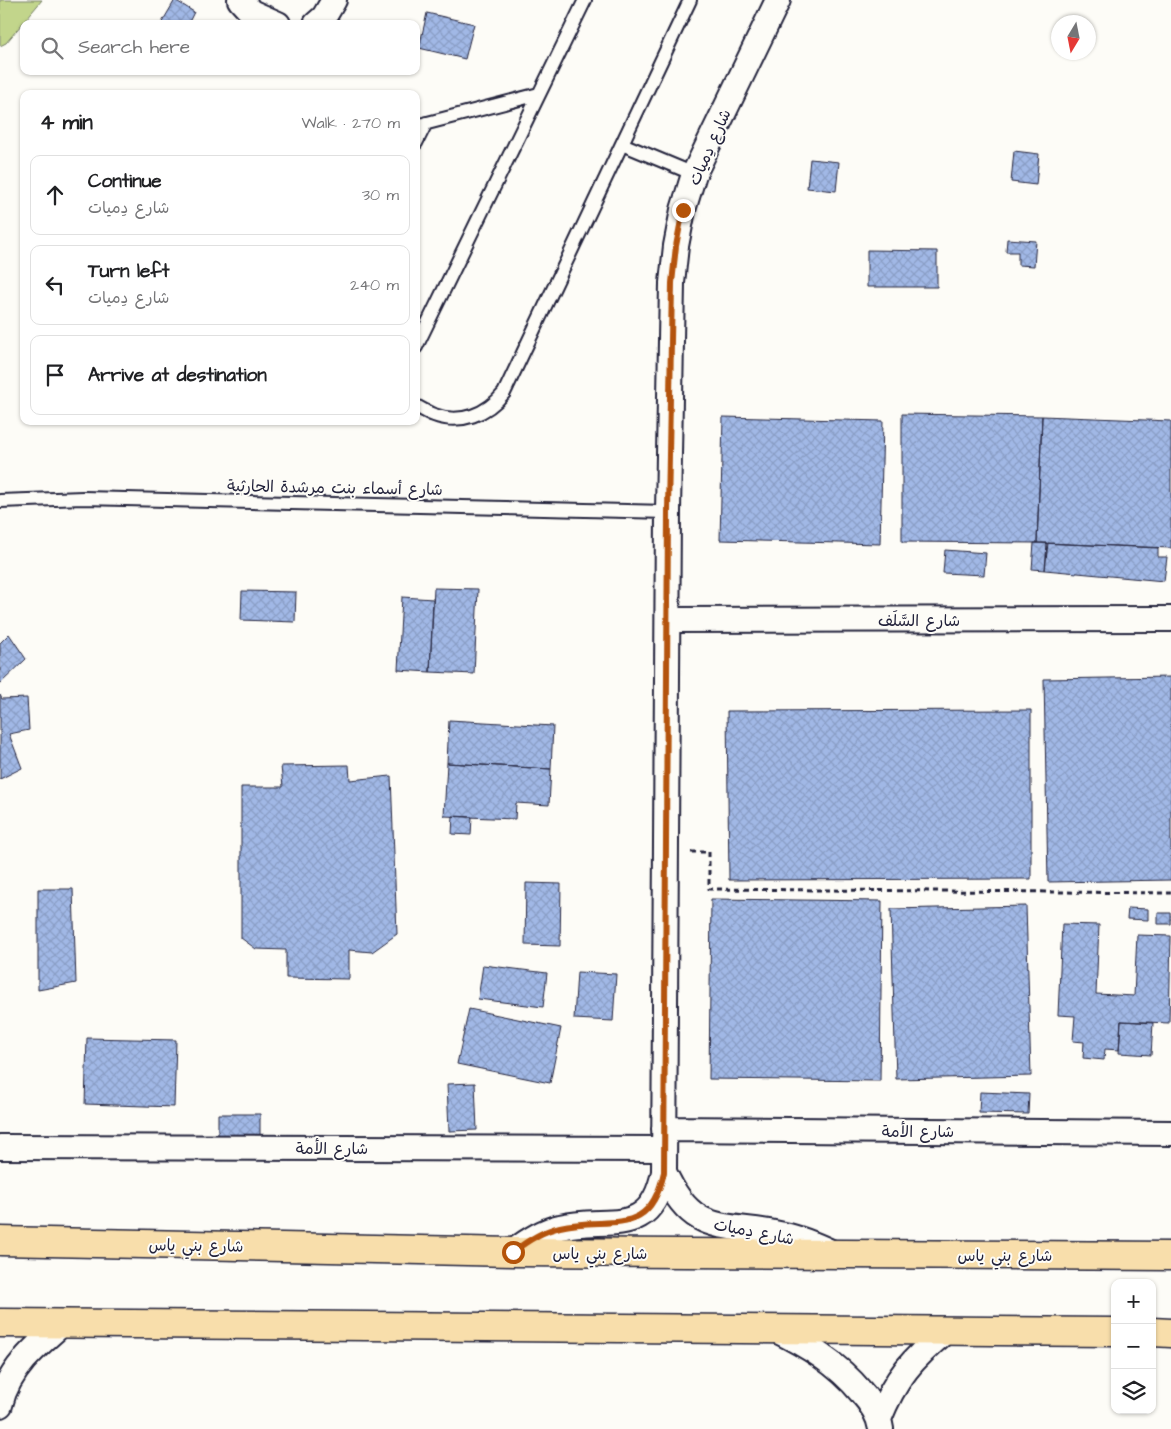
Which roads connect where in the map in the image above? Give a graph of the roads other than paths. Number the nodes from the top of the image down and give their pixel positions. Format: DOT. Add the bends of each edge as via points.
graph roads {
  1 [pos="240,0"];
  2 [pos="334,0"];
  3 [pos="585,0"];
  4 [pos="690,0"];
  5 [pos="778,0"];
  6 [pos="269,20"];
  7 [pos="321,20"];
  8 [pos="539,94"];
  9 [pos="421,125"];
  10 [pos="622,144"];
  11 [pos="694,174"];
  12 [pos="420,339"];
  13 [pos="420,408"];
  14 [pos="0,501"];
  15 [pos="668,512"];
  16 [pos="1171,619"];
  17 [pos="668,620"];
  18 [pos="1171,1133"];
  19 [pos="664,1139"];
  20 [pos="0,1147"];
  21 [pos="664,1172"];
  22 [pos="0,1241"];
  23 [pos="513,1252"];
  24 [pos="835,1254"];
  25 [pos="1171,1256"];
  26 [pos="0,1323"];
  27 [pos="63,1323"];
  28 [pos="774,1330"];
  29 [pos="946,1331"];
  30 [pos="1111,1332"];
  31 [pos="1156,1332"];
  32 [pos="1171,1333"];
  33 [pos="0,1405"];
  34 [pos="880,1424"];
  1 -- 6 [label="street" via="251,12"];
  2 -- 7 [label="street"];
  3 -- 8 [label="lane"];
  4 -- 10 [label="lane"];
  5 -- 11 [label="street, شارع دِميات"];
  8 -- 9 [label="lane"];
  8 -- 12 [label="lane"];
  10 -- 11 [label="lane"];
  10 -- 13 [label="lane" via="496,403 479,414 460,419 433,415"];
  11 -- 15 [label="street, شارع دِميات" via="683,210 672,283"];
  14 -- 15 [label="lane, شارع أسماء بنت مرشدة الحارثية" via="93,498"];
  15 -- 17 [label="street, شارع دِميات"];
  16 -- 17 [label="street, شارع السَّلَف"];
  17 -- 19 [label="street, شارع دِميات"];
  18 -- 19 [label="street, شارع الأمة"];
  19 -- 20 [label="street, شارع الأمة"];
  19 -- 21 [label="street, شارع دِميات"];
  21 -- 23 [label="street, شارع دِميات" via="656,1197 639,1216 627,1222 562,1226 527,1241"];
  21 -- 24 [label="street, شارع دِميات" via="678,1200 703,1220 718,1226 783,1235"];
  22 -- 23 [label="main road, شارع بني ياس"];
  23 -- 24 [label="main road, شارع بني ياس"];
  24 -- 25 [label="main road, شارع بني ياس"];
  26 -- 27 [label="main road"];
  27 -- 28 [label="main road"];
  27 -- 33 [label="street" via="25,1358 11,1378"];
  28 -- 29 [label="main road"];
  28 -- 34 [label="street" via="836,1365 867,1399"];
  29 -- 30 [label="main road"];
  29 -- 34 [label="street" via="898,1378"];
  31 -- 32 [label="main road"];
}
